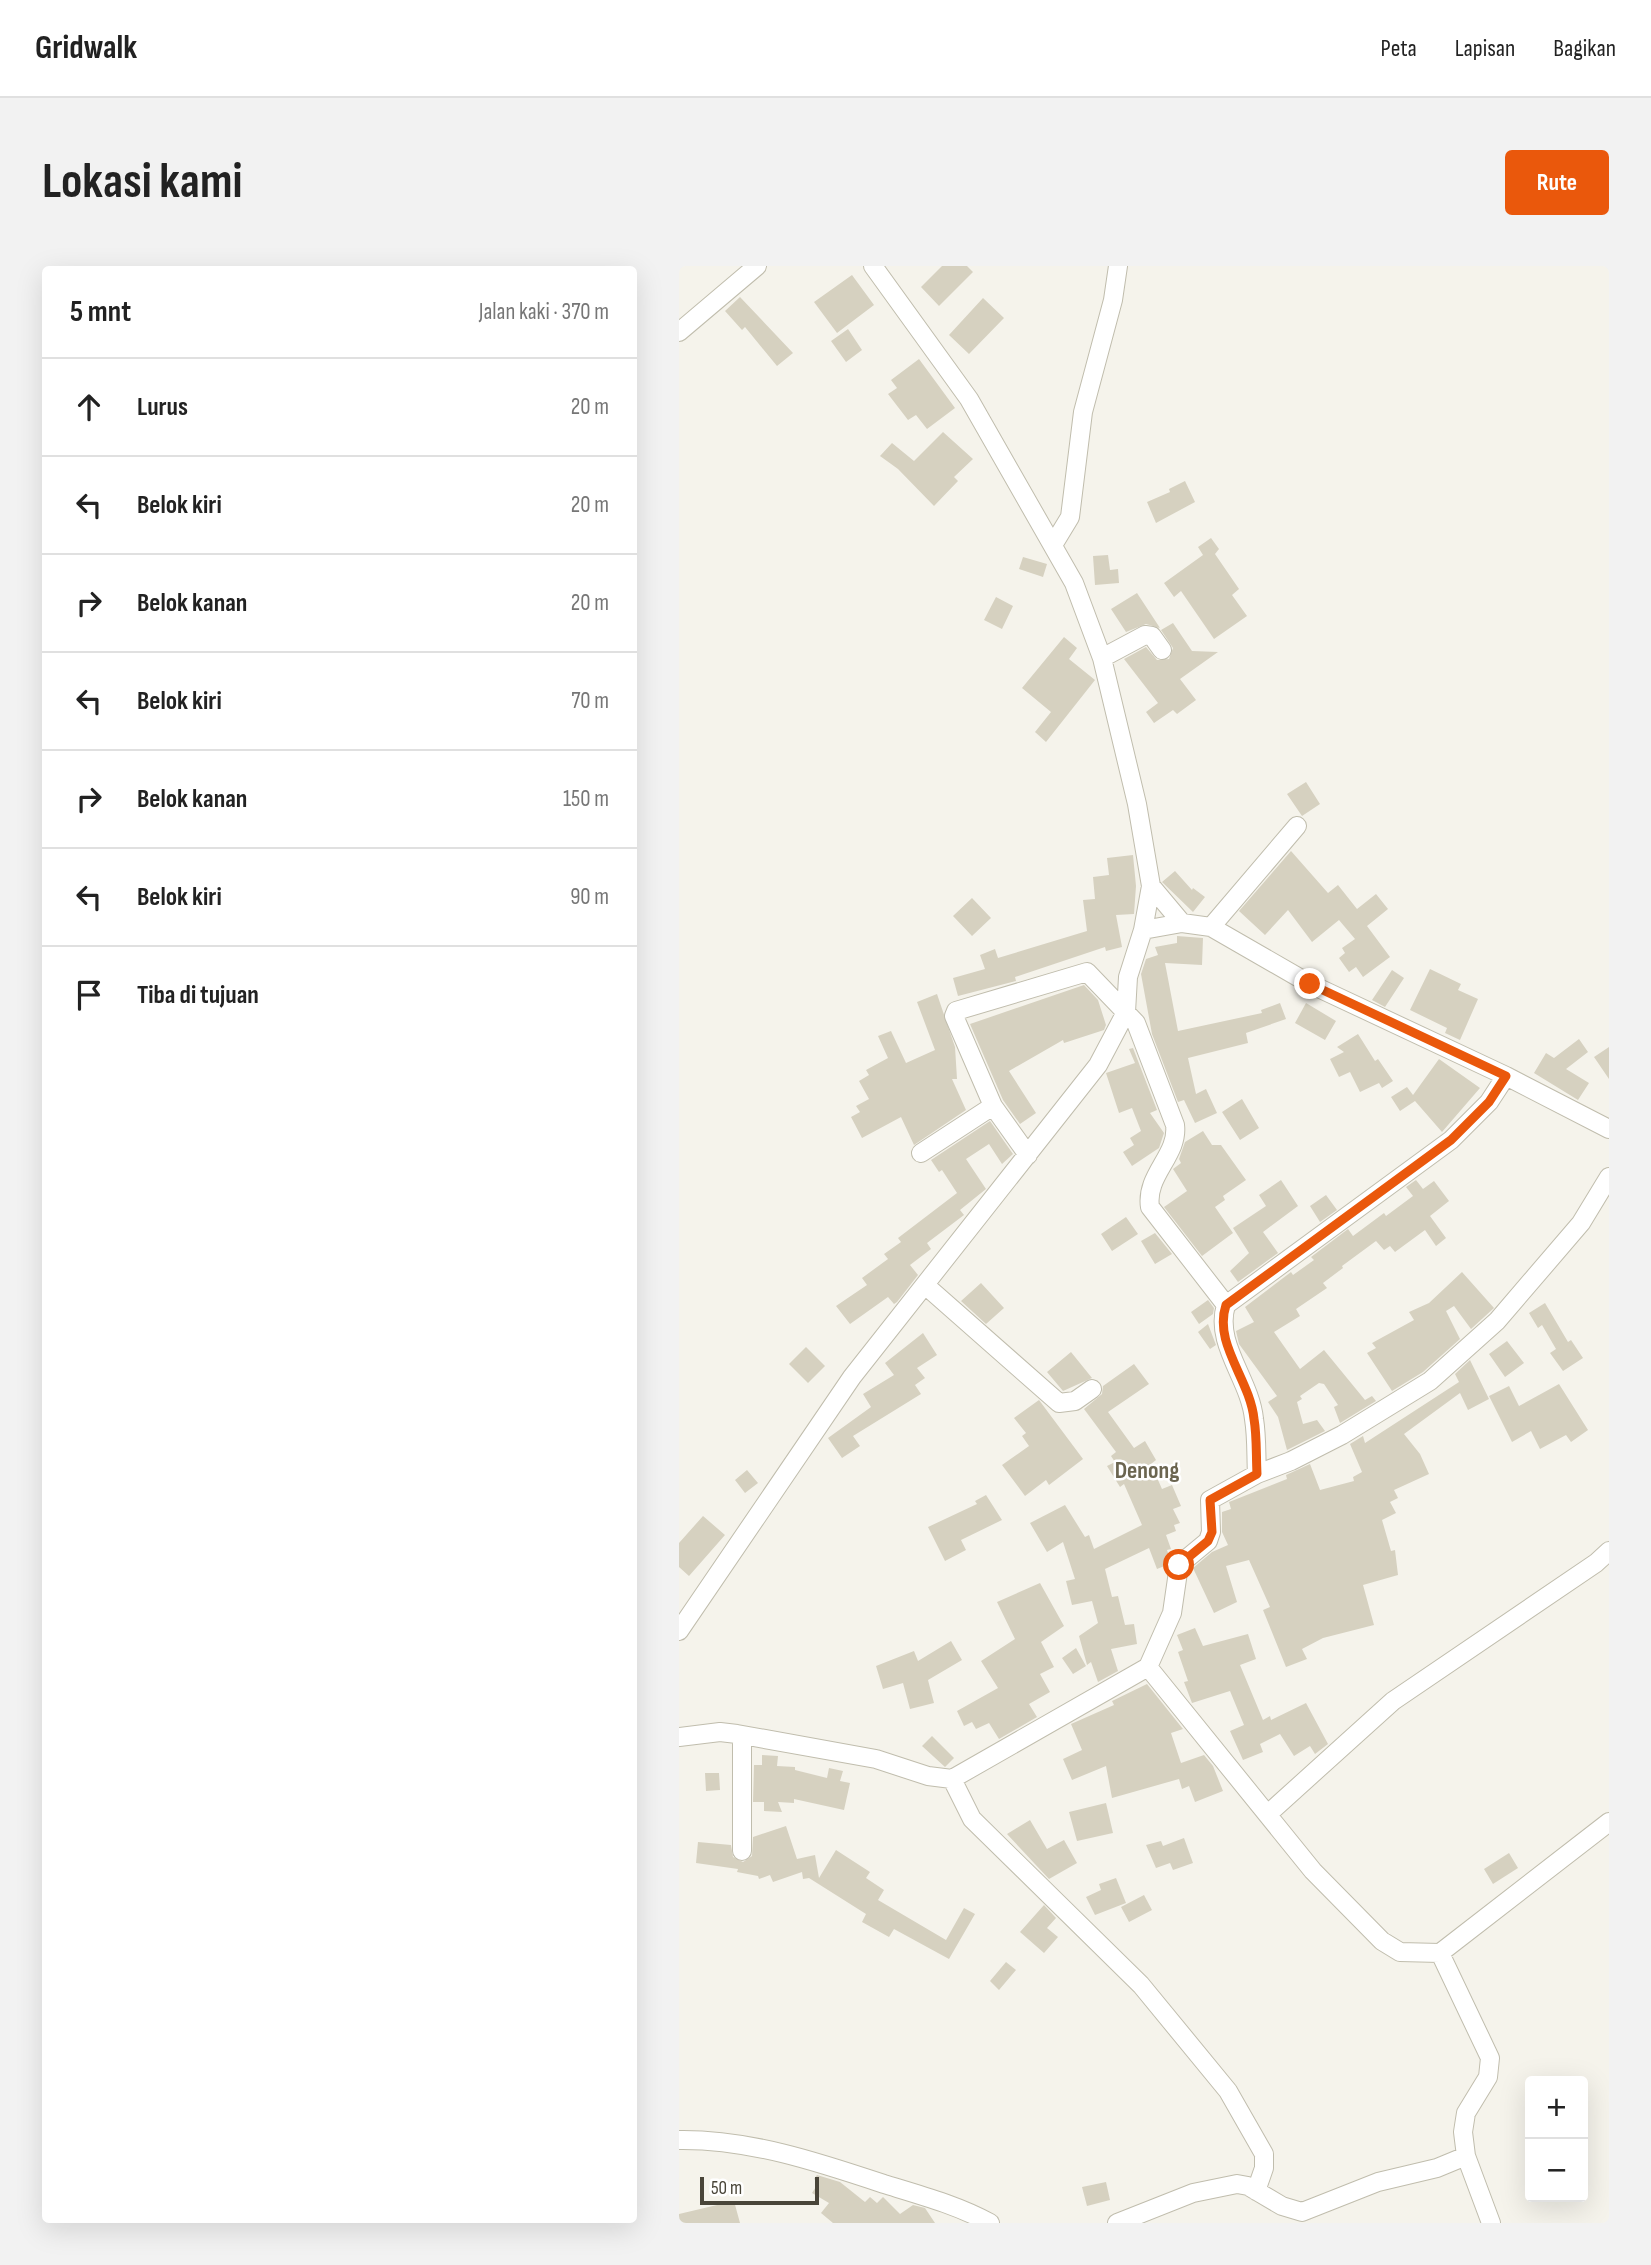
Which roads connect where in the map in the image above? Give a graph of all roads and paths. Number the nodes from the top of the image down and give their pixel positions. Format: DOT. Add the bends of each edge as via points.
graph roads {
  1 [pos="757,266"];
  2 [pos="873,266"];
  3 [pos="1118,266"];
  4 [pos="679,332"];
  5 [pos="1052,545"];
  6 [pos="1162,650"];
  7 [pos="1102,658"];
  8 [pos="1297,826"];
  9 [pos="1151,886"];
  10 [pos="1182,923"];
  11 [pos="1210,927"];
  12 [pos="1143,930"];
  13 [pos="1126,1012"];
  14 [pos="1506,1076"];
  15 [pos="993,1106"];
  16 [pos="1609,1129"];
  17 [pos="922,1153"];
  18 [pos="1028,1156"];
  19 [pos="1609,1177"];
  20 [pos="925,1285"];
  21 [pos="1226,1305"];
  22 [pos="1092,1389"];
  23 [pos="1257,1474"];
  24 [pos="1609,1551"];
  25 [pos="679,1631"];
  26 [pos="1148,1667"];
  27 [pos="742,1735"];
  28 [pos="679,1737"];
  29 [pos="952,1779"];
  30 [pos="1269,1813"];
  31 [pos="1609,1822"];
  32 [pos="742,1851"];
  33 [pos="1440,1953"];
  34 [pos="679,2140"];
  35 [pos="1466,2155"];
  36 [pos="1256,2191"];
  37 [pos="966,2218"];
  38 [pos="990,2223"];
  39 [pos="1117,2223"];
  40 [pos="1491,2223"];
  1 -- 4 [label="street"];
  2 -- 5 [label="street" via="969,399"];
  3 -- 5 [label="street" via="1083,412 1070,517"];
  5 -- 7 [label="street" via="1073,583"];
  6 -- 7 [label="street" via="1152,636 1145,635"];
  7 -- 9 [label="street" via="1137,804"];
  8 -- 11 [label="street"];
  9 -- 10 [label="street"];
  9 -- 12 [label="street"];
  10 -- 11 [label="street"];
  10 -- 12 [label="street"];
  11 -- 14 [label="street" via="1310,984"];
  12 -- 13 [label="street" via="1128,977"];
  13 -- 15 [label="street" via="1091,975 1081,972 956,1011 954,1021"];
  13 -- 18 [label="street" via="1091,1076"];
  13 -- 21 [label="street" via="1136,1023 1176,1130 1149,1186 1150,1207"];
  14 -- 16 [label="street"];
  14 -- 21 [label="street" via="1489,1102 1451,1140"];
  15 -- 17 [label="street"];
  15 -- 18 [label="street"];
  18 -- 20 [label="street"];
  19 -- 23 [label="street" via="1581,1223 1497,1321 1430,1381 1332,1440"];
  20 -- 22 [label="street" via="1059,1403 1075,1401"];
  20 -- 25 [label="street" via="852,1377"];
  21 -- 23 [label="street" via="1221,1321 1254,1418"];
  23 -- 26 [label="street" via="1210,1500 1211,1535 1179,1565 1172,1613"];
  24 -- 30 [label="street" via="1393,1700"];
  26 -- 29 [label="street"];
  26 -- 30 [label="street"];
  27 -- 28 [label="street" via="720,1732"];
  27 -- 29 [label="street" via="876,1759"];
  27 -- 32 [label="street"];
  29 -- 36 [label="street" via="972,1819 1141,1985 1220,2081 1264,2154"];
  30 -- 33 [label="street" via="1313,1871 1391,1948"];
  31 -- 33 [label="street"];
  33 -- 35 [label="street" via="1490,2057 1488,2077 1466,2113"];
  34 -- 37 [label="street" via="798,2156"];
  35 -- 36 [label="street" via="1303,2211 1282,2206"];
  35 -- 40 [label="street"];
  36 -- 39 [label="street" via="1225,2185"];
  37 -- 38 [label="street"];
}
